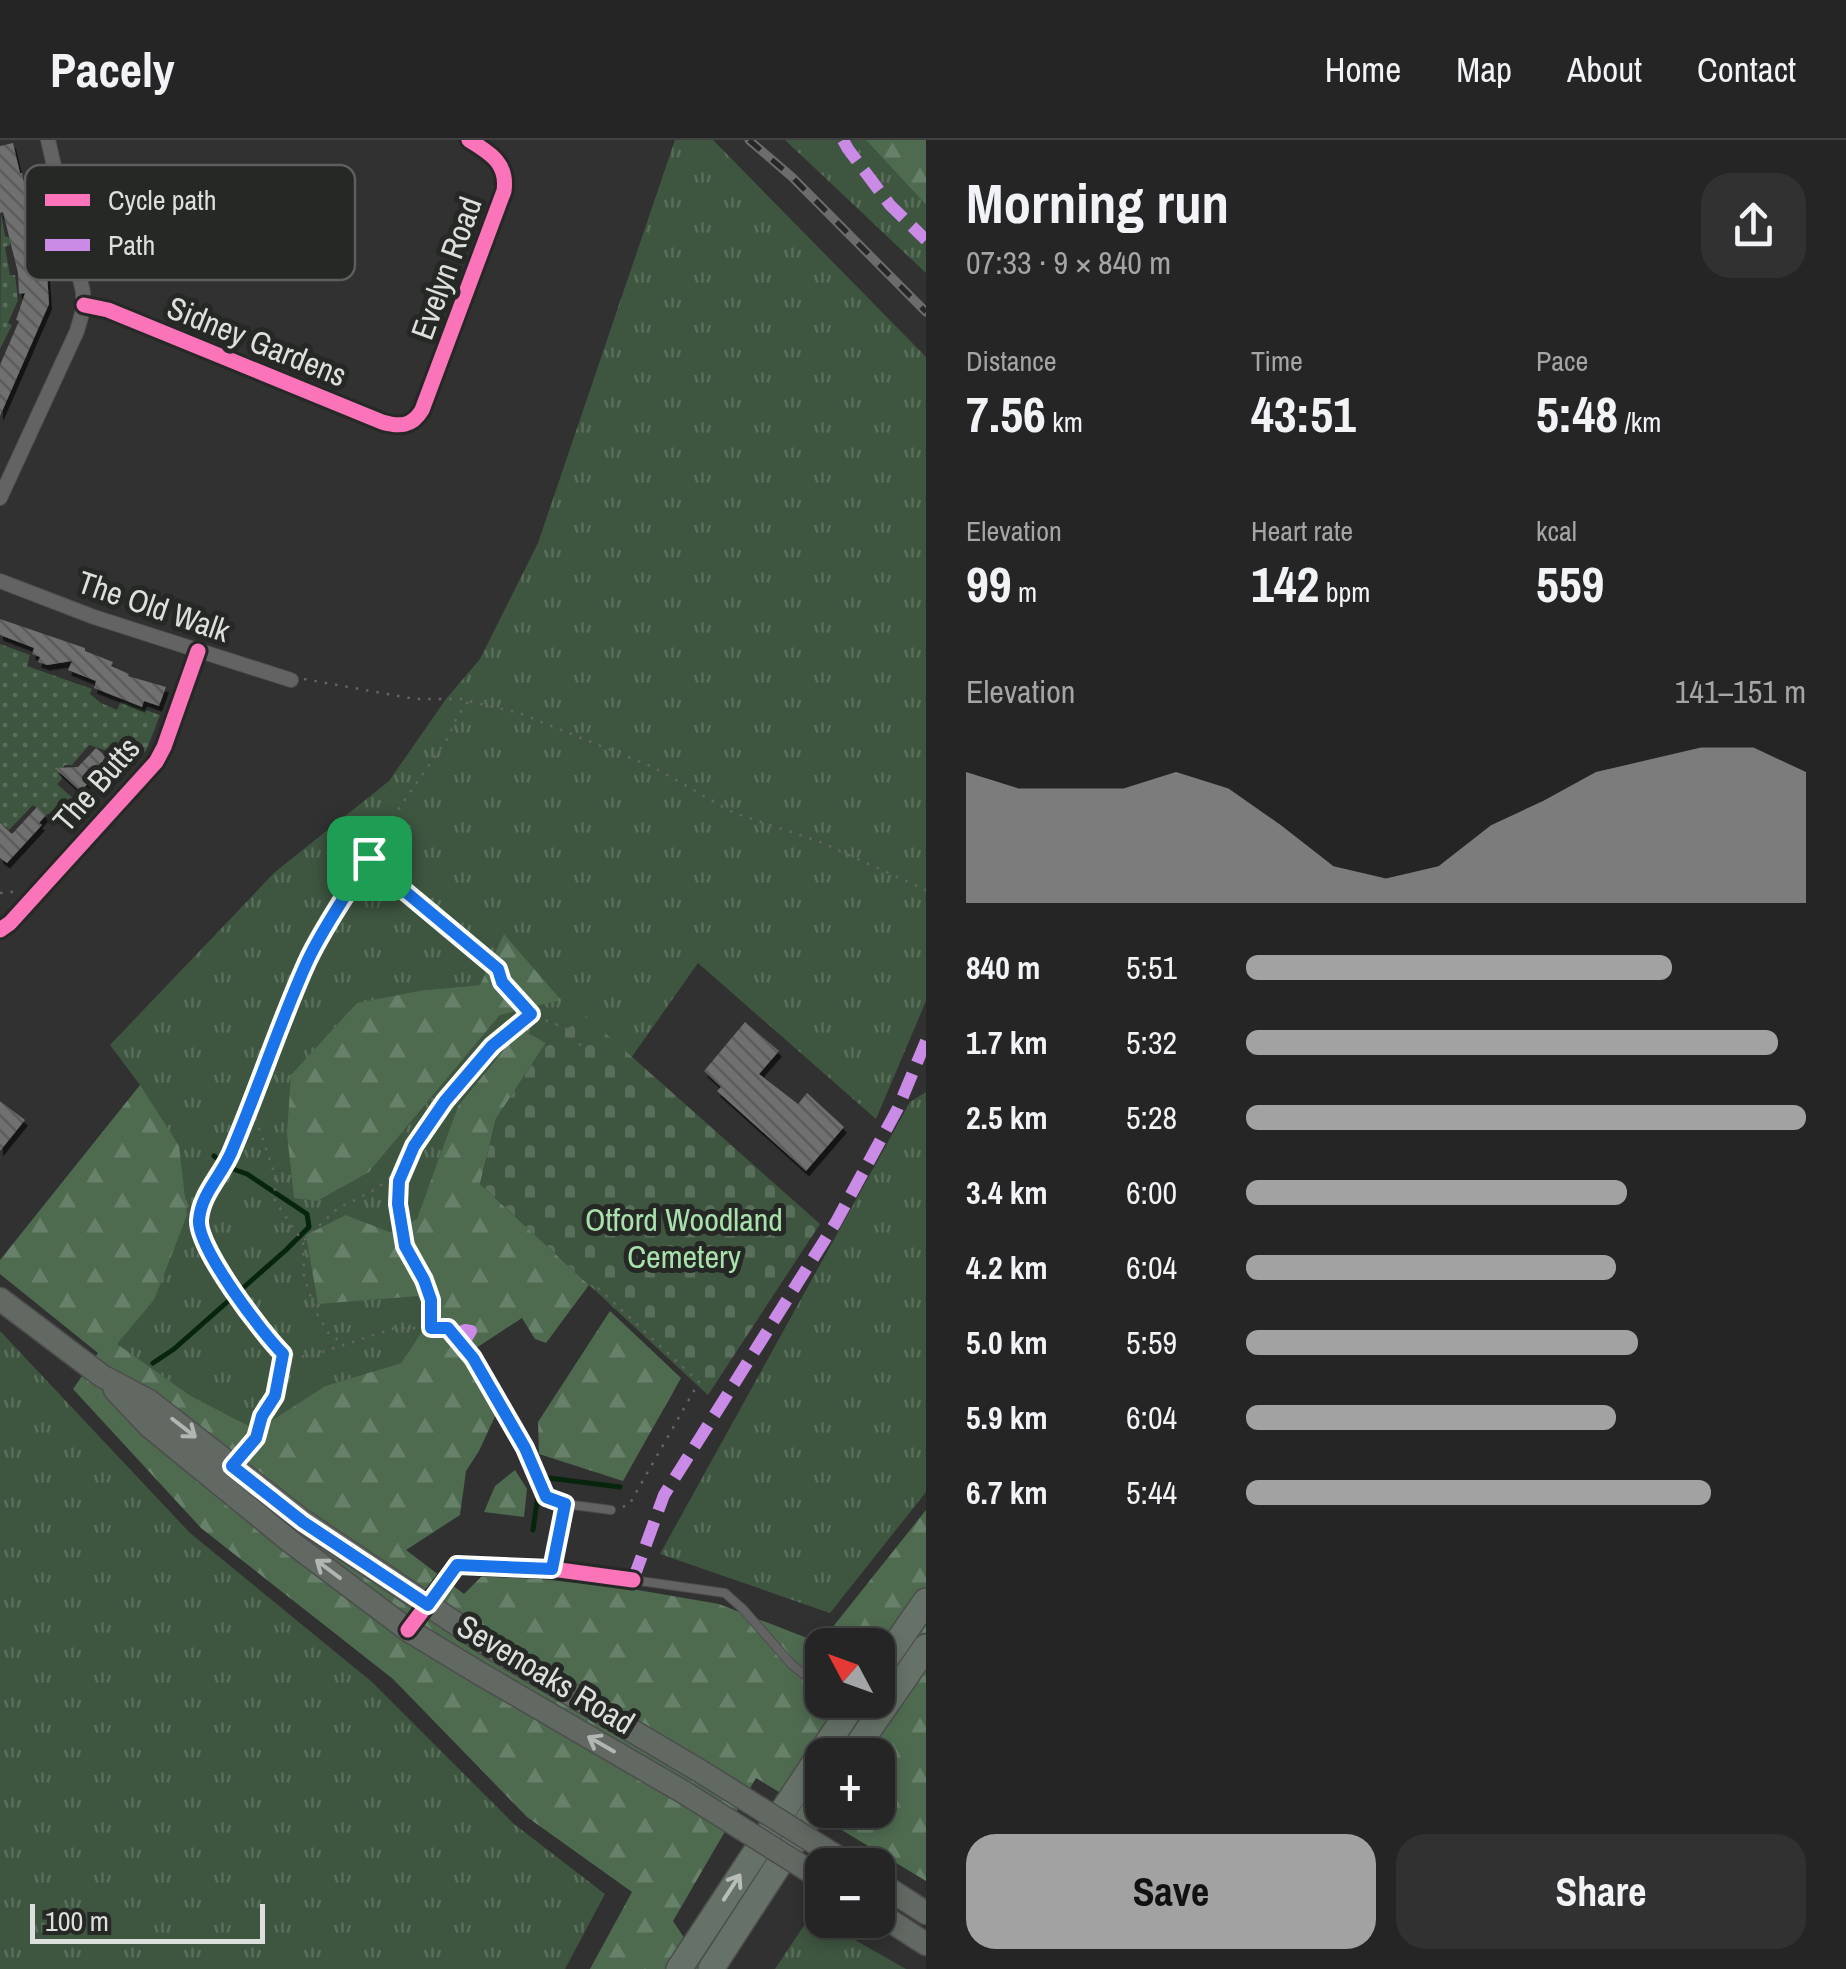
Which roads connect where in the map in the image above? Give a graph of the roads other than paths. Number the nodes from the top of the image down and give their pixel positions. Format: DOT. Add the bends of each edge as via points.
graph roads {
  1 [pos="48,140"];
  2 [pos="469,140"];
  3 [pos="54,165"];
  4 [pos="80,280"];
  5 [pos="84,305"];
  6 [pos="410,423"];
  7 [pos="0,498"];
  8 [pos="0,581"];
  9 [pos="198,651"];
  10 [pos="291,680"];
  11 [pos="0,930"];
  12 [pos="0,1299"];
  13 [pos="102,1376"];
  14 [pos="611,1510"];
  15 [pos="552,1569"];
  16 [pos="633,1580"];
  17 [pos="926,1602"];
  18 [pos="428,1605"];
  19 [pos="408,1630"];
  20 [pos="895,1646"];
  21 [pos="924,1654"];
  22 [pos="805,1676"];
  23 [pos="839,1718"];
  24 [pos="864,1738"];
  25 [pos="805,1824"];
  26 [pos="823,1848"];
  27 [pos="805,1868"];
  28 [pos="895,1893"];
  29 [pos="926,1912"];
  30 [pos="895,1924"];
  31 [pos="926,1944"];
  32 [pos="679,1969"];
  33 [pos="711,1969"];
  1 -- 3 [label="street"];
  2 -- 6 [label="street, Evelyn Road" via="500,163 505,186 420,414"];
  4 -- 5 [label="street"];
  5 -- 6 [label="street, Sidney Gardens" via="382,422"];
  5 -- 7 [label="street"];
  8 -- 9 [label="street, The Old Walk"];
  9 -- 10 [label="street, The Old Walk"];
  9 -- 11 [label="street, The Butts" via="156,762"];
  12 -- 13 [label="main road, Sevenoaks Road"];
  13 -- 18 [label="main road, Sevenoaks Road, one-way" via="149,1401 303,1522"];
  19 -- 13 [label="main road, Sevenoaks Road, one-way" via="149,1426"];
  14 -- 15 [label="lane" via="565,1504"];
  15 -- 16 [label="street"];
  15 -- 18 [label="street" via="457,1565"];
  16 -- 22 [label="lane" via="726,1593"];
  17 -- 20 [label="highway"];
  18 -- 19 [label="street"];
  18 -- 26 [label="main road, Sevenoaks Road, bridge"];
  27 -- 19 [label="main road, Sevenoaks Road, one-way, bridge"];
  21 -- 24 [label="highway"];
  32 -- 23 [label="highway, one-way"];
  25 -- 33 [label="highway"];
  28 -- 29 [label="main road"];
  30 -- 31 [label="main road"];
}
